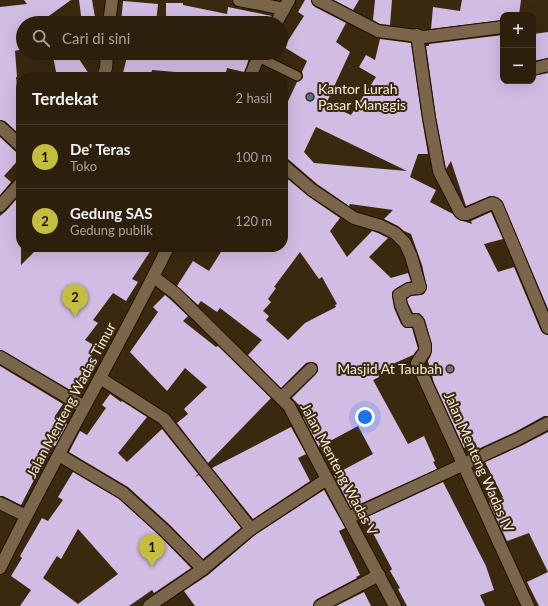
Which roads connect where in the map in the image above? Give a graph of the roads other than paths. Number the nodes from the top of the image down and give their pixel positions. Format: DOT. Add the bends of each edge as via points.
graph roads {
  1 [pos="112,0"];
  2 [pos="239,0"];
  3 [pos="318,0"];
  4 [pos="286,5"];
  5 [pos="110,16"];
  6 [pos="280,16"];
  7 [pos="500,27"];
  8 [pos="417,36"];
  9 [pos="107,60"];
  10 [pos="257,60"];
  11 [pos="268,60"];
  12 [pos="548,64"];
  13 [pos="536,67"];
  14 [pos="105,72"];
  15 [pos="252,72"];
  16 [pos="296,76"];
  17 [pos="0,127"];
  18 [pos="16,141"];
  19 [pos="288,169"];
  20 [pos="16,188"];
  21 [pos="0,206"];
  22 [pos="166,252"];
  23 [pos="154,277"];
  24 [pos="548,328"];
  25 [pos="0,357"];
  26 [pos="311,370"];
  27 [pos="100,378"];
  28 [pos="281,398"];
  29 [pos="84,407"];
  30 [pos="548,423"];
  31 [pos="58,455"];
  32 [pos="464,465"];
  33 [pos="327,480"];
  34 [pos="0,503"];
  35 [pos="26,516"];
  36 [pos="348,518"];
  37 [pos="251,530"];
  38 [pos="0,568"];
  39 [pos="203,569"];
  40 [pos="379,575"];
  41 [pos="149,606"];
  42 [pos="320,606"];
  43 [pos="395,606"];
  44 [pos="528,606"];
  1 -- 5 [label="street"];
  2 -- 4 [label="street"];
  3 -- 8 [label="street" via="378,31"];
  4 -- 6 [label="street"];
  7 -- 8 [label="street"];
  8 -- 24 [label="street" via="439,171 462,214 492,203 497,206"];
  9 -- 14 [label="street"];
  10 -- 15 [label="street"];
  11 -- 16 [label="lane"];
  12 -- 13 [label="street"];
  17 -- 18 [label="street"];
  19 -- 32 [label="street, Jalan Menteng Wadas IV" via="312,190 354,218 381,226 395,233 405,243 412,256 420,286 400,293 401,305 408,321 418,322 425,351 418,363"];
  20 -- 21 [label="street"];
  22 -- 23 [label="street, Jalan Menteng Wadas Timur"];
  23 -- 27 [label="street, Jalan Menteng Wadas Timur"];
  23 -- 28 [label="street, Jalan Menteng Wadas V" via="176,294"];
  25 -- 29 [label="street"];
  26 -- 28 [label="street"];
  27 -- 29 [label="street, Jalan Menteng Wadas Timur"];
  27 -- 37 [label="street" via="164,419"];
  28 -- 33 [label="street, Jalan Menteng Wadas V" via="289,406"];
  29 -- 31 [label="street, Jalan Menteng Wadas Timur"];
  30 -- 32 [label="street"];
  31 -- 35 [label="street, Jalan Menteng Wadas Timur"];
  31 -- 39 [label="street" via="123,493"];
  32 -- 36 [label="street"];
  32 -- 44 [label="street, Jalan Menteng Wadas IV"];
  33 -- 36 [label="street, Jalan Menteng Wadas V"];
  33 -- 37 [label="street"];
  34 -- 35 [label="street"];
  35 -- 38 [label="street, Jalan Menteng Wadas Timur"];
  36 -- 40 [label="street, Jalan Menteng Wadas V"];
  37 -- 39 [label="street"];
  39 -- 41 [label="street"];
  40 -- 42 [label="street"];
  40 -- 43 [label="street, Jalan Menteng Wadas V"];
}
